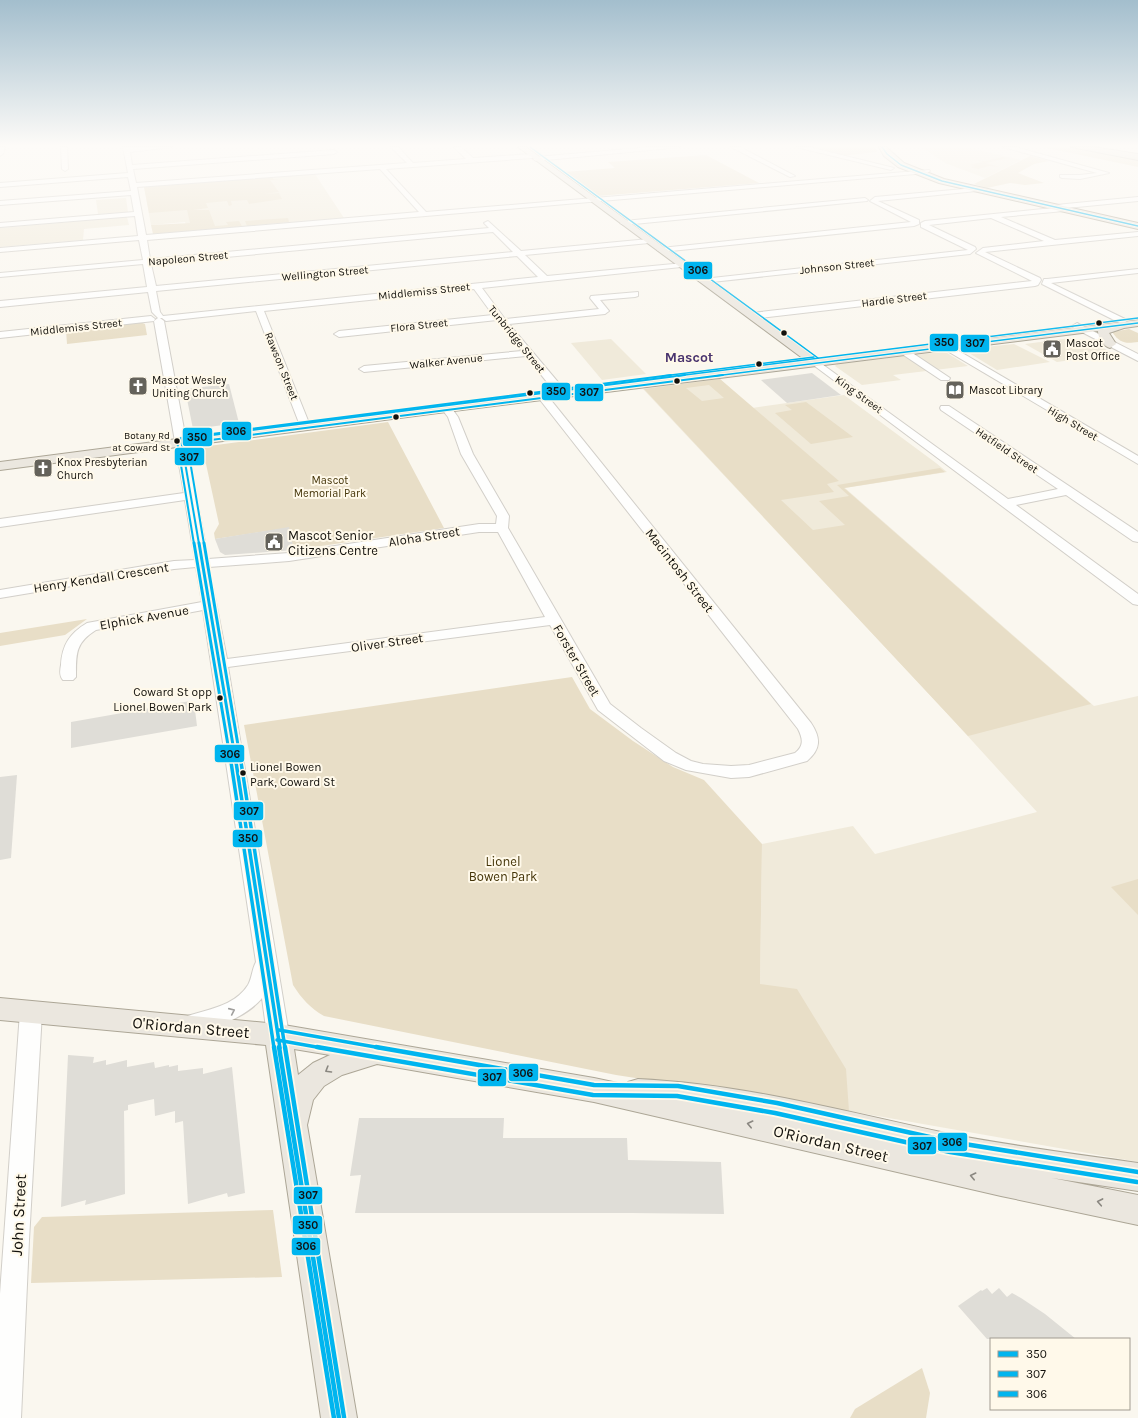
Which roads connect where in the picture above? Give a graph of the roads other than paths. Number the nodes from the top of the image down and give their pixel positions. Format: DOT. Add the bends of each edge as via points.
graph roads {
  1 [pos="435,213"];
  2 [pos="478,213"];
  3 [pos="611,213"];
  4 [pos="729,213"];
  5 [pos="897,213"];
  6 [pos="1017,213"];
  7 [pos="1082,213"];
  8 [pos="139,214"];
  9 [pos="424,214"];
  10 [pos="993,216"];
  11 [pos="624,223"];
  12 [pos="920,224"];
  13 [pos="0,225"];
  14 [pos="1138,226"];
  15 [pos="495,230"];
  16 [pos="1138,234"];
  17 [pos="143,238"];
  18 [pos="649,241"];
  19 [pos="1053,243"];
  20 [pos="0,250"];
  21 [pos="660,250"];
  22 [pos="971,250"];
  23 [pos="982,252"];
  24 [pos="520,254"];
  25 [pos="148,262"];
  26 [pos="681,265"];
  27 [pos="1138,271"];
  28 [pos="0,275"];
  29 [pos="545,279"];
  30 [pos="703,281"];
  31 [pos="1036,281"];
  32 [pos="1047,283"];
  33 [pos="476,286"];
  34 [pos="152,289"];
  35 [pos="634,294"];
  36 [pos="0,304"];
  37 [pos="259,308"];
  38 [pos="752,316"];
  39 [pos="159,318"];
  40 [pos="1138,318"];
  41 [pos="501,320"];
  42 [pos="1129,322"];
  43 [pos="1081,328"];
  44 [pos="339,334"];
  45 [pos="0,335"];
  46 [pos="1110,344"];
  47 [pos="947,347"];
  48 [pos="905,352"];
  49 [pos="527,353"];
  50 [pos="1138,358"];
  51 [pos="813,360"];
  52 [pos="364,370"];
  53 [pos="945,378"];
  54 [pos="559,390"];
  55 [pos="542,396"];
  56 [pos="446,408"];
  57 [pos="945,408"];
  58 [pos="304,423"];
  59 [pos="181,441"];
  60 [pos="0,462"];
  61 [pos="1138,462"];
  62 [pos="0,466"];
  63 [pos="1069,492"];
  64 [pos="190,496"];
  65 [pos="1006,503"];
  66 [pos="0,523"];
  67 [pos="1138,523"];
  68 [pos="1120,526"];
  69 [pos="502,528"];
  70 [pos="1138,538"];
  71 [pos="203,563"];
  72 [pos="0,594"];
  73 [pos="1138,601"];
  74 [pos="210,605"];
  75 [pos="553,620"];
  76 [pos="220,664"];
  77 [pos="68,677"];
  78 [pos="810,748"];
  79 [pos="266,959"];
  80 [pos="0,1010"];
  81 [pos="31,1012"];
  82 [pos="181,1025"];
  83 [pos="278,1035"];
  84 [pos="377,1052"];
  85 [pos="594,1090"];
  86 [pos="292,1129"];
  87 [pos="1138,1177"];
  88 [pos="1138,1210"];
  89 [pos="7,1418"];
  90 [pos="339,1418"];
  1 -- 9 [label="street"];
  2 -- 15 [label="street"];
  3 -- 11 [label="main road, King Street"];
  4 -- 11 [label="street"];
  5 -- 12 [label="street"];
  6 -- 10 [label="street"];
  7 -- 14 [label="main road"];
  8 -- 13 [label="street"];
  8 -- 17 [label="street"];
  9 -- 17 [label="street"];
  10 -- 12 [label="street"];
  10 -- 19 [label="street"];
  11 -- 18 [label="main road, King Street"];
  12 -- 21 [label="street"];
  12 -- 22 [label="street"];
  15 -- 24 [label="street"];
  15 -- 25 [label="street, Napoleon Street"];
  16 -- 19 [label="street"];
  17 -- 20 [label="street"];
  17 -- 25 [label="street"];
  18 -- 21 [label="main road, King Street"];
  18 -- 24 [label="street, Wellington Street"];
  19 -- 23 [label="street"];
  21 -- 26 [label="main road, King Street"];
  22 -- 23 [label="street"];
  22 -- 30 [label="street, Johnson Street"];
  23 -- 31 [label="street"];
  24 -- 29 [label="street"];
  24 -- 34 [label="street, Wellington Street"];
  25 -- 28 [label="street, Napoleon Street"];
  25 -- 34 [label="street"];
  26 -- 29 [label="street, Middlemiss Street"];
  26 -- 30 [label="main road, King Street"];
  27 -- 32 [label="street"];
  29 -- 33 [label="street, Middlemiss Street"];
  30 -- 38 [label="main road, King Street"];
  31 -- 32 [label="street"];
  31 -- 38 [label="street, Hardie Street"];
  32 -- 42 [label="street"];
  33 -- 37 [label="street, Middlemiss Street"];
  33 -- 41 [label="street, Tunbridge Street"];
  34 -- 36 [label="street, Wellington Street"];
  34 -- 39 [label="street"];
  35 -- 41 [label="street, Flora Street" via="594,298 606,311"];
  37 -- 39 [label="street, Middlemiss Street"];
  37 -- 58 [label="street, Rawson Street"];
  38 -- 51 [label="main road, King Street"];
  39 -- 45 [label="street, Middlemiss Street"];
  39 -- 59 [label="street"];
  40 -- 42 [label="main road"];
  41 -- 44 [label="street, Flora Street"];
  41 -- 49 [label="street, Tunbridge Street"];
  42 -- 43 [label="main road"];
  42 -- 46 [label="main road" via="1105,331 1103,335"];
  43 -- 46 [label="street"];
  43 -- 47 [label="main road"];
  43 -- 51 [label="main road"];
  46 -- 50 [label="street"];
  47 -- 48 [label="main road"];
  47 -- 61 [label="street, High Street"];
  48 -- 51 [label="main road"];
  48 -- 53 [label="street"];
  49 -- 52 [label="street, Walker Avenue"];
  49 -- 54 [label="street, Tunbridge Street"];
  51 -- 54 [label="main road"];
  51 -- 55 [label="main road"];
  51 -- 65 [label="street, King Street"];
  54 -- 58 [label="main road"];
  55 -- 56 [label="main road"];
  55 -- 78 [label="street, Macintosh Street" via="805,728 810,735"];
  56 -- 59 [label="main road"];
  56 -- 69 [label="street, Forster Street" via="453,417 467,454 503,516"];
  57 -- 63 [label="street, Hatfield Street"];
  58 -- 59 [label="main road"];
  59 -- 60 [label="main road"];
  59 -- 62 [label="main road"];
  59 -- 64 [label="street"];
  63 -- 65 [label="street"];
  63 -- 68 [label="street, Hatfield Street"];
  64 -- 66 [label="street"];
  64 -- 71 [label="street"];
  65 -- 73 [label="street, King Street"];
  67 -- 68 [label="street"];
  68 -- 70 [label="street, Hatfield Street"];
  69 -- 71 [label="street, Aloha Street" via="479,528 289,557"];
  69 -- 75 [label="street, Forster Street"];
  71 -- 72 [label="street, Henry Kendall Crescent" via="174,565"];
  71 -- 74 [label="street"];
  74 -- 76 [label="street"];
  74 -- 77 [label="street, Elphick Avenue" via="92,626 73,640 68,652"];
  75 -- 76 [label="street, Oliver Street"];
  75 -- 78 [label="street, Forster Street" via="604,707 670,757 686,765 731,772 749,771 802,757"];
  76 -- 79 [label="street"];
  82 -- 79 [label="street, one-way" via="225,1014 247,1003 258,988"];
  79 -- 83 [label="street"];
  80 -- 81 [label="main road, O'Riordan Street"];
  81 -- 82 [label="main road, O'Riordan Street"];
  81 -- 89 [label="street, John Street"];
  82 -- 83 [label="main road, O'Riordan Street"];
  83 -- 84 [label="main road, O'Riordan Street"];
  83 -- 86 [label="main road"];
  84 -- 85 [label="main road, O'Riordan Street"];
  84 -- 86 [label="main road, one-way" via="334,1066 314,1078 299,1099"];
  85 -- 87 [label="main road, O'Riordan Street" via="677,1091 776,1108 951,1147"];
  88 -- 85 [label="main road, O'Riordan Street, one-way" via="1001,1182"];
  86 -- 90 [label="main road"];
}
